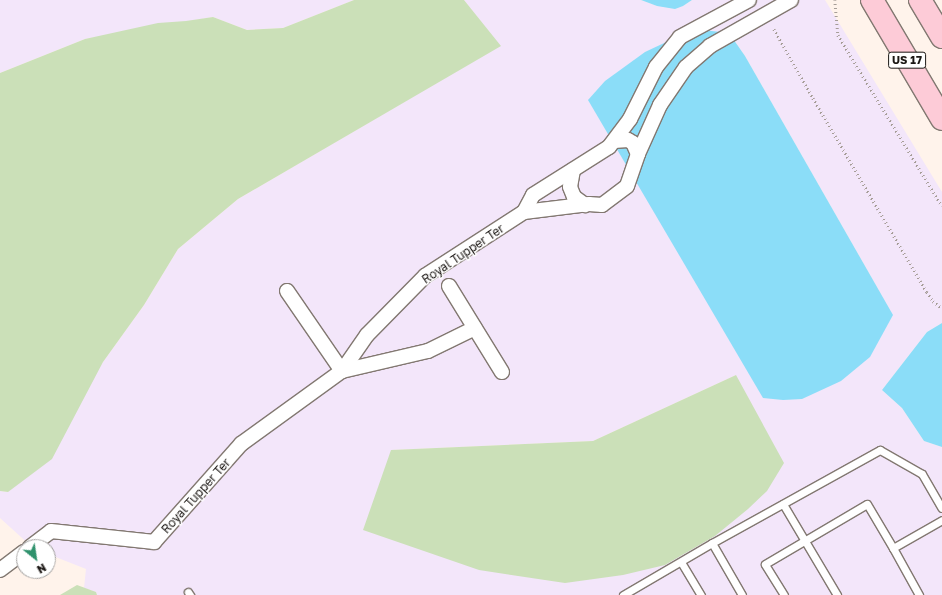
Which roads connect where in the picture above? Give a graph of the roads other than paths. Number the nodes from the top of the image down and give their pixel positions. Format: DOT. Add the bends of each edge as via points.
graph roads {
  1 [pos="749,0"];
  2 [pos="791,0"];
  3 [pos="872,0"];
  4 [pos="920,0"];
  5 [pos="942,37"];
  6 [pos="942,119"];
  7 [pos="614,140"];
  8 [pos="638,154"];
  9 [pos="573,170"];
  10 [pos="585,205"];
  11 [pos="524,212"];
  12 [pos="449,286"];
  13 [pos="287,290"];
  14 [pos="475,328"];
  15 [pos="342,371"];
  16 [pos="502,372"];
  17 [pos="783,504"];
  18 [pos="942,508"];
  19 [pos="942,520"];
  20 [pos="40,539"];
  21 [pos="805,541"];
  22 [pos="712,544"];
  23 [pos="893,548"];
  24 [pos="16,558"];
  25 [pos="681,562"];
  26 [pos="0,570"];
  27 [pos="623,595"];
  28 [pos="700,595"];
  29 [pos="742,595"];
  30 [pos="784,595"];
  31 [pos="837,595"];
  32 [pos="918,595"];
  1 -- 7 [label="street, Royal Tupper Ter" via="680,37 656,67 630,119"];
  2 -- 8 [label="street, Royal Tupper Ter" via="710,46 686,67 660,105"];
  3 -- 6 [label="main road, US 17"];
  4 -- 5 [label="main road"];
  7 -- 8 [label="street" via="628,140 633,143"];
  7 -- 9 [label="street, Royal Tupper Ter" via="609,148"];
  8 -- 10 [label="street, Royal Tupper Ter" via="627,186 602,205"];
  9 -- 10 [label="street" via="570,187 574,197"];
  9 -- 11 [label="street, Royal Tupper Ter" via="533,195"];
  10 -- 11 [label="street, Royal Tupper Ter"];
  11 -- 15 [label="street, Royal Tupper Ter" via="425,276 367,335"];
  12 -- 14 [label="street, Royal Tupper Ter"];
  13 -- 15 [label="street"];
  14 -- 15 [label="street, Royal Tupper Ter" via="428,351"];
  14 -- 16 [label="street, Royal Tupper Ter"];
  15 -- 20 [label="street, Royal Tupper Ter" via="241,444 154,542 51,531"];
  17 -- 18 [label="lane" via="880,450 922,474"];
  17 -- 21 [label="lane"];
  17 -- 22 [label="lane"];
  19 -- 23 [label="lane"];
  21 -- 23 [label="lane" via="867,504"];
  21 -- 30 [label="lane" via="765,564"];
  21 -- 31 [label="lane"];
  22 -- 25 [label="lane"];
  22 -- 29 [label="lane"];
  23 -- 32 [label="lane"];
  24 -- 26 [label="street"];
  25 -- 27 [label="lane"];
  25 -- 28 [label="lane"];
}
